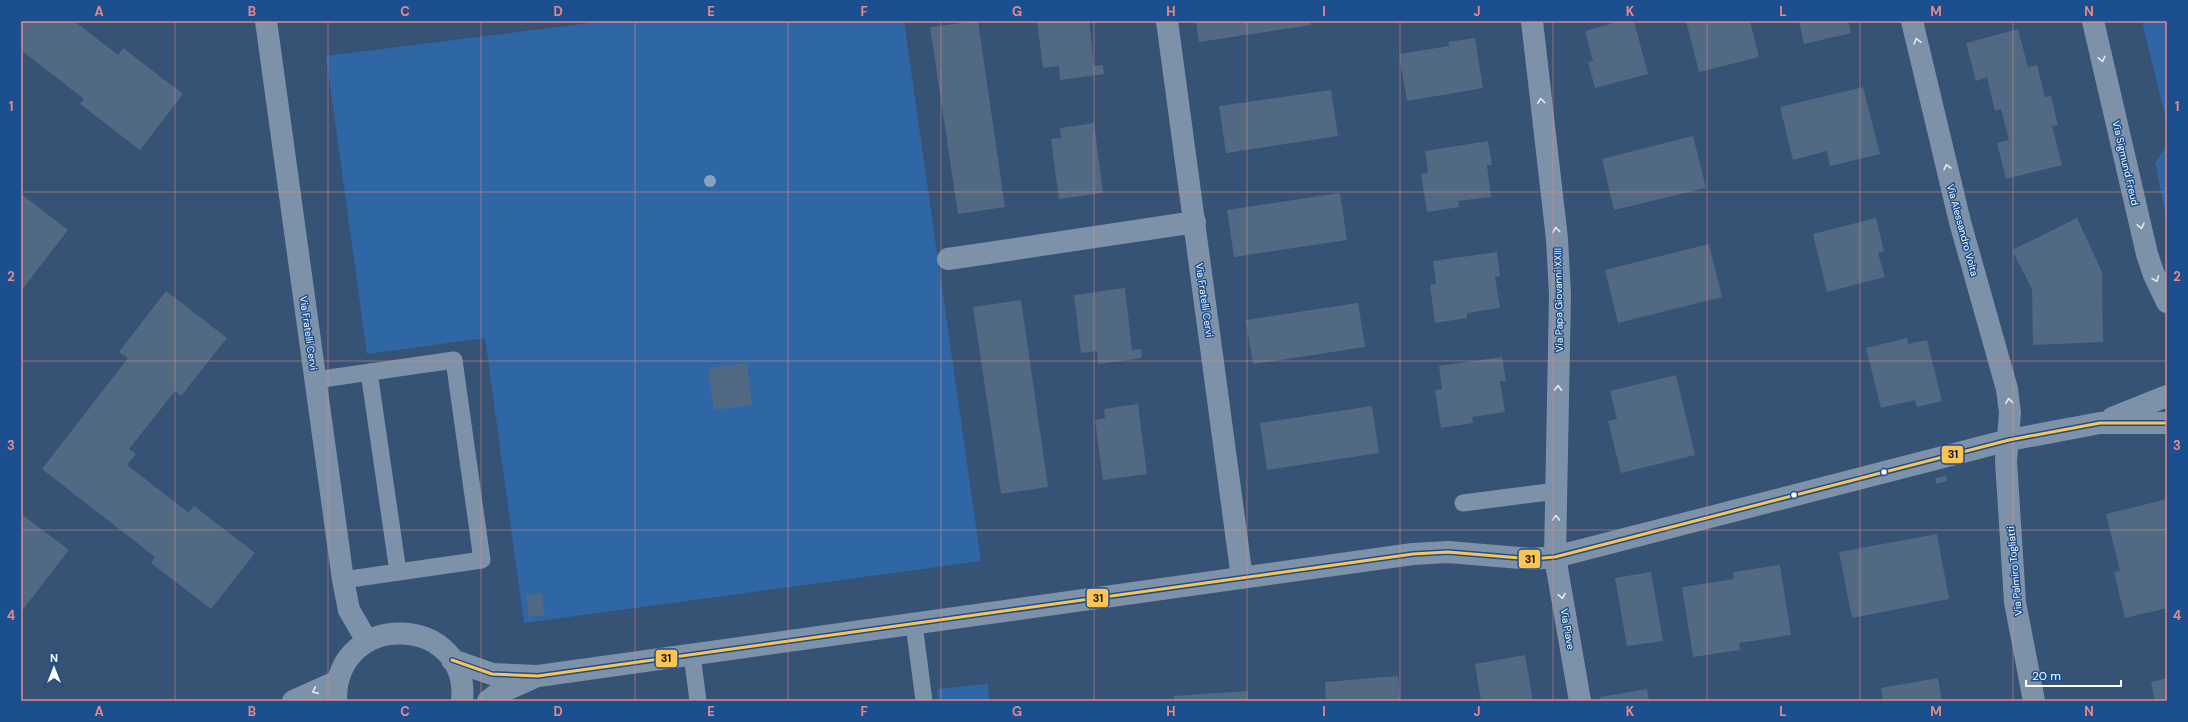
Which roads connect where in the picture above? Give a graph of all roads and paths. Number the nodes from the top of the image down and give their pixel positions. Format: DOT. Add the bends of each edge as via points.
graph roads {
  1 [pos="266,21"];
  2 [pos="1167,21"];
  3 [pos="1532,21"];
  4 [pos="1912,21"];
  5 [pos="2093,21"];
  6 [pos="1195,222"];
  7 [pos="948,259"];
  8 [pos="2167,302"];
  9 [pos="369,372"];
  10 [pos="315,380"];
  11 [pos="2167,396"];
  12 [pos="2100,423"];
  13 [pos="2167,423"];
  14 [pos="2009,440"];
  15 [pos="1556,491"];
  16 [pos="1463,504"];
  17 [pos="1555,557"];
  18 [pos="398,572"];
  19 [pos="1242,578"];
  20 [pos="342,580"];
  21 [pos="914,624"];
  22 [pos="367,640"];
  23 [pos="692,655"];
  24 [pos="452,660"];
  25 [pos="538,676"];
  26 [pos="337,691"];
  27 [pos="293,701"];
  28 [pos="462,701"];
  29 [pos="488,701"];
  30 [pos="698,701"];
  31 [pos="924,701"];
  32 [pos="1580,701"];
  33 [pos="2034,701"];
  1 -- 10 [label="street, Via Fratelli Cervi"];
  2 -- 6 [label="street, Via Fratelli Cervi"];
  15 -- 3 [label="street, Via Papa Giovanni XXIII, one-way" via="1560,294 1557,239"];
  14 -- 4 [label="street, Via Alessandro Volta, one-way" via="2010,413 2007,389 1960,222"];
  5 -- 8 [label="street, Via Sigmund Freud, one-way" via="2147,254"];
  6 -- 7 [label="street"];
  6 -- 19 [label="street, Via Fratelli Cervi"];
  9 -- 10 [label="lane"];
  9 -- 18 [label="lane"];
  9 -- 18 [label="lane" via="454,360 482,560"];
  10 -- 20 [label="street, Via Fratelli Cervi"];
  11 -- 12 [label="street"];
  12 -- 13 [label="street"];
  12 -- 14 [label="street"];
  14 -- 17 [label="street"];
  14 -- 33 [label="street, Via Palmiro Togliatti" via="2006,461 2015,602"];
  15 -- 16 [label="lane"];
  17 -- 15 [label="street, Via Papa Giovanni XXIII, one-way"];
  17 -- 19 [label="street" via="1531,559 1448,552 1413,554"];
  17 -- 32 [label="street, Via Piave, one-way"];
  18 -- 20 [label="lane"];
  19 -- 21 [label="street"];
  20 -- 22 [label="street, Via Fratelli Cervi" via="349,610"];
  21 -- 23 [label="street"];
  21 -- 31 [label="lane"];
  22 -- 24 [label="street" via="385,634 404,632 422,636 439,646"];
  22 -- 26 [label="street" via="354,651 344,665"];
  23 -- 25 [label="street"];
  23 -- 30 [label="lane"];
  24 -- 25 [label="street" via="492,674"];
  24 -- 28 [label="street" via="459,675"];
  25 -- 29 [label="street" via="497,694"];
  26 -- 27 [label="street, one-way"];
}
